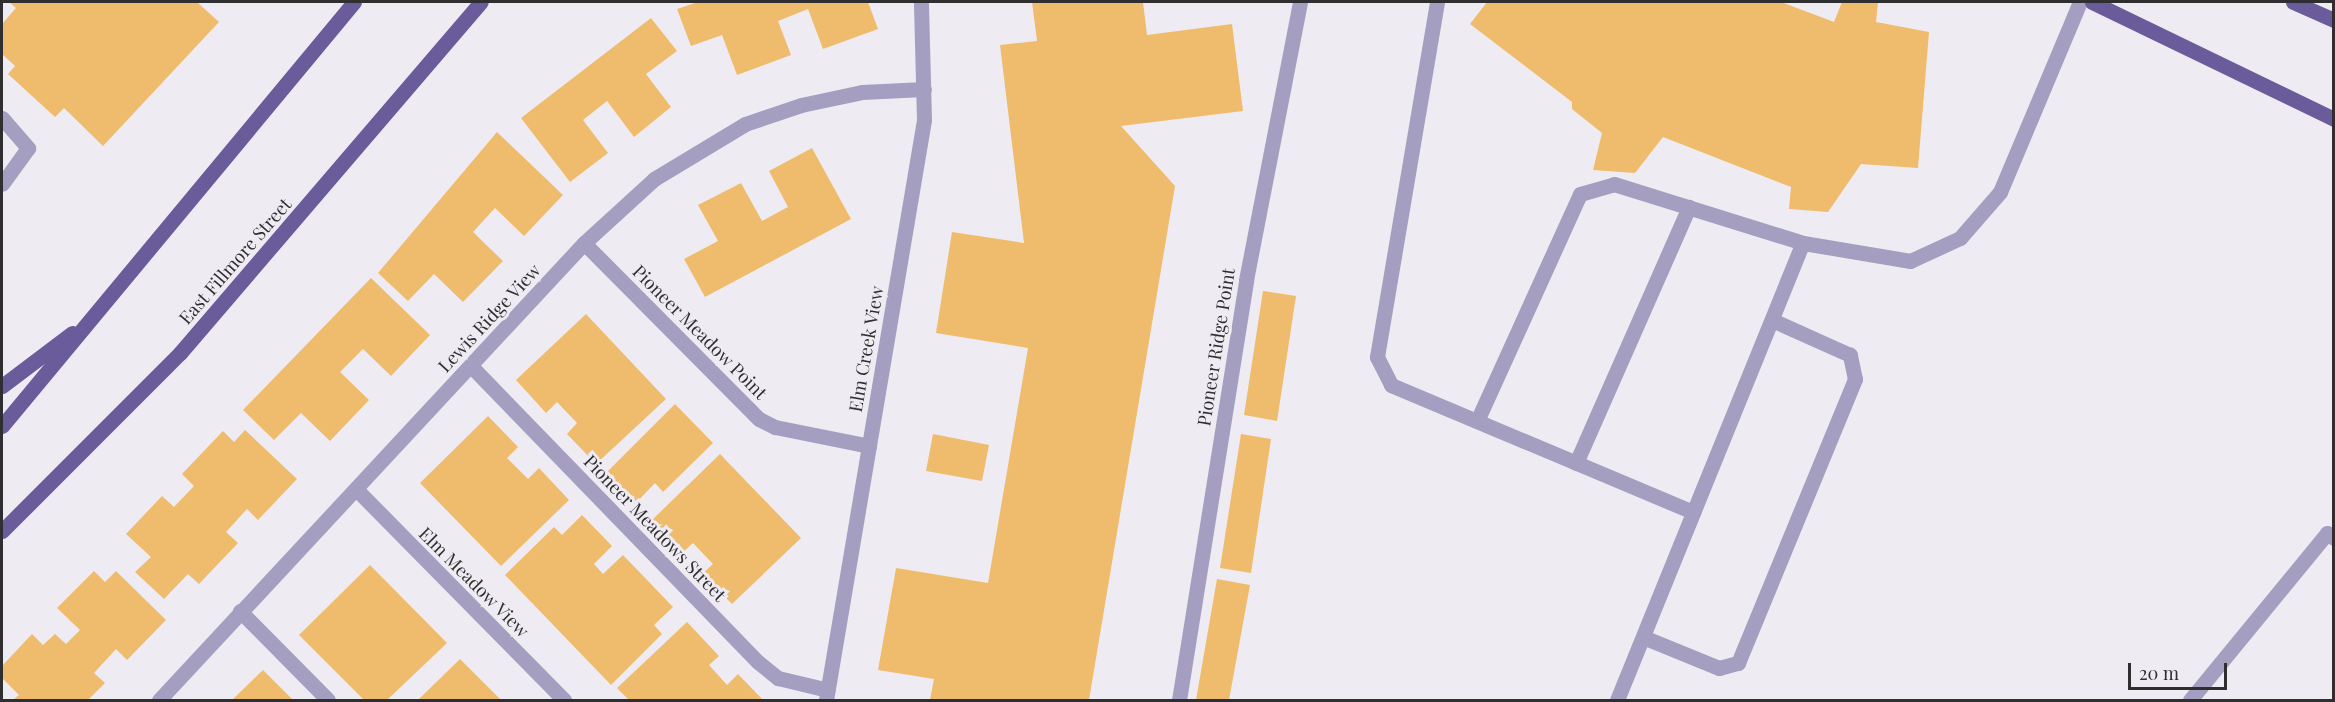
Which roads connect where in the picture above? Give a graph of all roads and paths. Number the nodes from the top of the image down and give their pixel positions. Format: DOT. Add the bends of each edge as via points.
graph roads {
  1 [pos="354,2"];
  2 [pos="481,2"];
  3 [pos="921,2"];
  4 [pos="1300,2"];
  5 [pos="1437,2"];
  6 [pos="2080,2"];
  7 [pos="2092,2"];
  8 [pos="2293,2"];
  9 [pos="2334,20"];
  10 [pos="924,89"];
  11 [pos="2,118"];
  12 [pos="2334,119"];
  13 [pos="2,184"];
  14 [pos="1689,207"];
  15 [pos="584,243"];
  16 [pos="1803,243"];
  17 [pos="92,319"];
  18 [pos="1772,320"];
  19 [pos="471,366"];
  20 [pos="2,386"];
  21 [pos="1477,421"];
  22 [pos="2,426"];
  23 [pos="869,446"];
  24 [pos="1576,463"];
  25 [pos="357,490"];
  26 [pos="1693,512"];
  27 [pos="2,531"];
  28 [pos="2330,535"];
  29 [pos="240,611"];
  30 [pos="1643,637"];
  31 [pos="827,695"];
  32 [pos="159,700"];
  33 [pos="328,700"];
  34 [pos="564,700"];
  35 [pos="1179,700"];
  36 [pos="1617,700"];
  37 [pos="2190,700"];
  1 -- 17 [label="main road"];
  2 -- 27 [label="main road, East Fillmore Street" via="180,353"];
  3 -- 10 [label="street, Elm Creek View"];
  4 -- 35 [label="street, Pioneer Ridge Point" via="1246,280"];
  5 -- 21 [label="street" via="1377,357 1391,385"];
  6 -- 16 [label="street" via="2000,192 1960,238 1910,261"];
  7 -- 12 [label="main road"];
  8 -- 9 [label="main road"];
  10 -- 15 [label="street, Lewis Ridge View" via="862,92 746,124 654,178"];
  10 -- 23 [label="street, Elm Creek View" via="924,120"];
  11 -- 13 [label="street" via="28,148"];
  14 -- 16 [label="street"];
  14 -- 21 [label="street" via="1614,184 1580,194"];
  14 -- 24 [label="street"];
  15 -- 19 [label="street, Lewis Ridge View"];
  15 -- 23 [label="street, Pioneer Meadow Point" via="759,419 775,427"];
  16 -- 18 [label="street"];
  17 -- 20 [label="main road"];
  17 -- 22 [label="main road"];
  18 -- 26 [label="street"];
  18 -- 30 [label="street" via="1850,355 1855,379 1738,663 1719,668"];
  19 -- 25 [label="street, Lewis Ridge View"];
  19 -- 31 [label="street, Pioneer Meadows Street" via="758,662 778,678"];
  21 -- 24 [label="street"];
  23 -- 31 [label="street, Elm Creek View"];
  24 -- 26 [label="street"];
  25 -- 29 [label="street, Lewis Ridge View"];
  25 -- 34 [label="street, Elm Meadow View"];
  26 -- 30 [label="street"];
  28 -- 37 [label="street"];
  29 -- 32 [label="street, Lewis Ridge View"];
  29 -- 33 [label="street"];
  30 -- 36 [label="street"];
}
